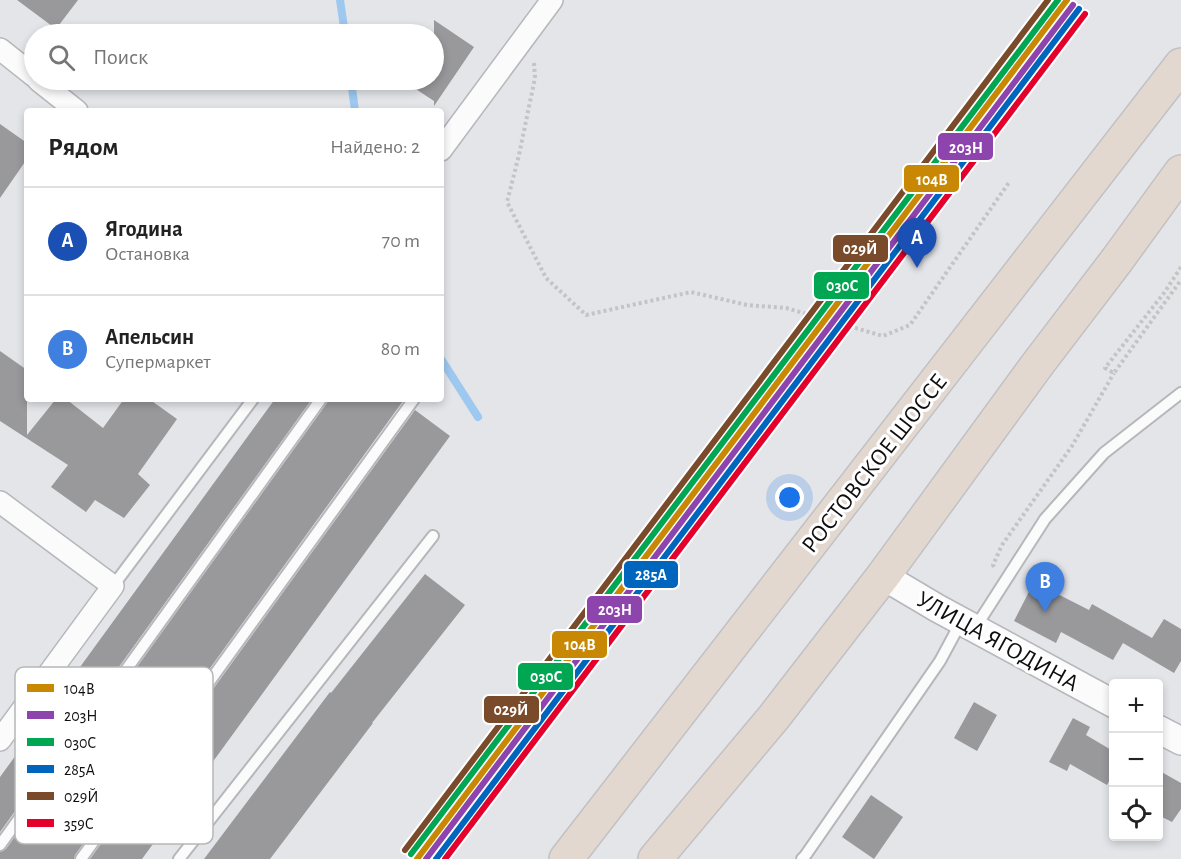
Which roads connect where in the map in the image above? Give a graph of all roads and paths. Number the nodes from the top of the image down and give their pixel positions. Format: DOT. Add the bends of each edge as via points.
graph roads {
  1 [pos="552,0"];
  2 [pos="531,27"];
  3 [pos="0,49"];
  4 [pos="1181,65"];
  5 [pos="24,68"];
  6 [pos="51,90"];
  7 [pos="1166,100"];
  8 [pos="73,108"];
  9 [pos="444,146"];
  10 [pos="1181,172"];
  11 [pos="1010,182"];
  12 [pos="1181,267"];
  13 [pos="1181,280"];
  14 [pos="1114,373"];
  15 [pos="1181,393"];
  16 [pos="251,402"];
  17 [pos="319,402"];
  18 [pos="412,402"];
  19 [pos="0,502"];
  20 [pos="433,536"];
  21 [pos="883,576"];
  22 [pos="1004,582"];
  23 [pos="113,586"];
  24 [pos="968,625"];
  25 [pos="54,667"];
  26 [pos="128,667"];
  27 [pos="213,677"];
  28 [pos="1109,702"];
  29 [pos="15,720"];
  30 [pos="1163,732"];
  31 [pos="0,740"];
  32 [pos="1181,741"];
  33 [pos="213,816"];
  34 [pos="15,824"];
  35 [pos="92,844"];
  36 [pos="191,844"];
  37 [pos="0,845"];
  38 [pos="81,859"];
  39 [pos="179,859"];
  40 [pos="566,859"];
  41 [pos="655,859"];
  42 [pos="802,859"];
  1 -- 2 [label="street"];
  2 -- 9 [label="street"];
  2 -- 11 [label="path" via="535,78 507,202 546,278 586,315 691,292 747,305 786,308 883,336 910,326"];
  3 -- 5 [label="street"];
  4 -- 7 [label="highway, РОСТОВСКОЕ ШОССЕ"];
  6 -- 8 [label="street"];
  7 -- 40 [label="highway, РОСТОВСКОЕ ШОССЕ"];
  10 -- 21 [label="highway"];
  12 -- 14 [label="path" via="1105,368"];
  13 -- 14 [label="path"];
  14 -- 22 [label="path" via="1072,446 1002,545 993,565"];
  15 -- 22 [label="lane" via="1104,453 1045,519"];
  16 -- 23 [label="lane"];
  17 -- 26 [label="lane"];
  18 -- 27 [label="lane"];
  19 -- 23 [label="street"];
  20 -- 33 [label="lane"];
  21 -- 24 [label="street, УЛИЦА ЯГОДИНА"];
  21 -- 41 [label="highway" via="774,717"];
  22 -- 24 [label="lane"];
  23 -- 25 [label="street"];
  24 -- 28 [label="street, УЛИЦА ЯГОДИНА"];
  24 -- 42 [label="lane"];
  29 -- 31 [label="street"];
  30 -- 32 [label="street"];
  34 -- 37 [label="lane"];
  35 -- 38 [label="lane"];
  36 -- 39 [label="lane"];
}
